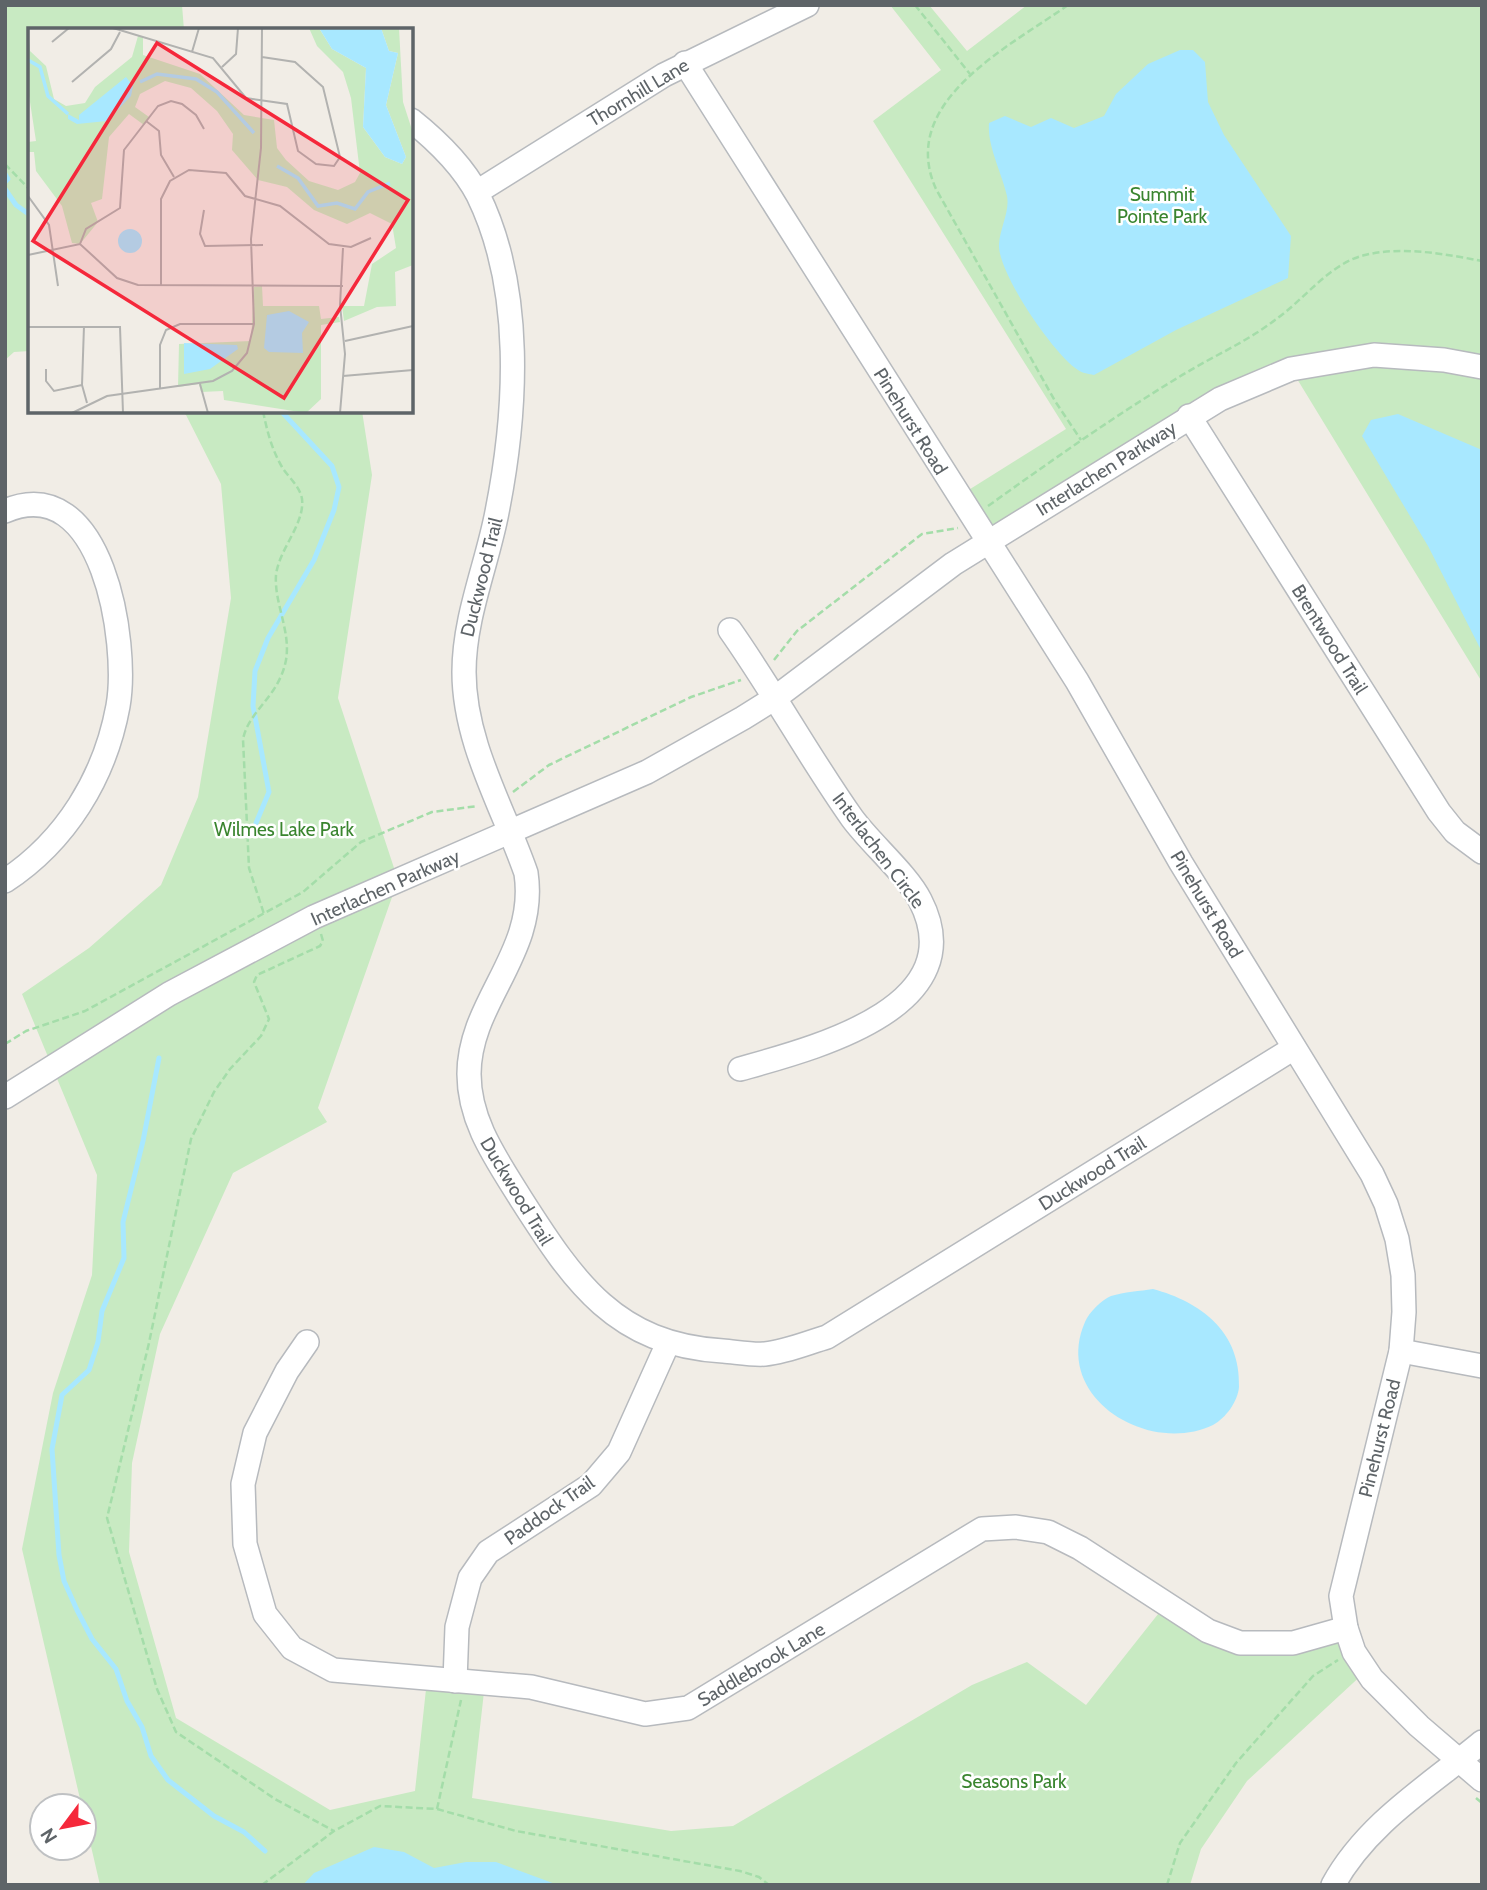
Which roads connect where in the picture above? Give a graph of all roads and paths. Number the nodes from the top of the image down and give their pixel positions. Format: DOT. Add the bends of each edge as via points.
graph roads {
  1 [pos="807,5"];
  2 [pos="915,5"];
  3 [pos="1068,5"];
  4 [pos="685,63"];
  5 [pos="971,74"];
  6 [pos="413,122"];
  7 [pos="5,164"];
  8 [pos="28,188"];
  9 [pos="477,192"];
  10 [pos="1482,261"];
  11 [pos="1482,367"];
  12 [pos="263,413"];
  13 [pos="1189,416"];
  14 [pos="1081,440"];
  15 [pos="985,508"];
  16 [pos="5,512"];
  17 [pos="989,542"];
  18 [pos="730,630"];
  19 [pos="775,698"];
  20 [pos="512,832"];
  21 [pos="1482,852"];
  22 [pos="5,881"];
  23 [pos="264,914"];
  24 [pos="314,917"];
  25 [pos="1294,1048"];
  26 [pos="740,1069"];
  27 [pos="5,1097"];
  28 [pos="307,1342"];
  29 [pos="668,1343"];
  30 [pos="1401,1351"];
  31 [pos="1482,1366"];
  32 [pos="1337,1630"];
  33 [pos="459,1681"];
  34 [pos="1482,1742"];
  35 [pos="1460,1760"];
  36 [pos="1482,1780"];
  37 [pos="437,1809"];
  38 [pos="334,1831"];
  39 [pos="262,1885"];
  40 [pos="769,1885"];
  41 [pos="1167,1885"];
  42 [pos="1334,1885"];
  1 -- 4 [label="street, Thornhill Lane"];
  2 -- 5 [label="path"];
  3 -- 5 [label="path"];
  4 -- 9 [label="street, Thornhill Lane"];
  4 -- 17 [label="street, Pinehurst Road"];
  5 -- 14 [label="path" via="942,108 932,130 927,149 931,177"];
  6 -- 9 [label="street, Duckwood Trail" via="446,151"];
  7 -- 8 [label="path"];
  9 -- 20 [label="street, Duckwood Trail" via="496,238 505,277 510,394 505,465 464,640 464,674 470,727"];
  10 -- 14 [label="path" via="1415,251 1367,254 1349,260 1277,320"];
  11 -- 13 [label="street, Interlachen Parkway" via="1374,355 1330,361 1291,369"];
  12 -- 23 [label="path" via="271,447 302,496 302,508 280,556 277,596 285,627 286,659 277,687 245,728 249,868"];
  13 -- 17 [label="street, Interlachen Parkway"];
  13 -- 21 [label="street, Brentwood Trail" via="1439,812 1455,832"];
  14 -- 15 [label="path"];
  16 -- 22 [label="street" via="30,505 48,508 80,528 109,589 120,674 118,705 103,761 79,808 47,848"];
  17 -- 19 [label="street, Interlachen Parkway"];
  17 -- 25 [label="street, Pinehurst Road" via="1077,681"];
  18 -- 19 [label="street"];
  19 -- 20 [label="street, Interlachen Parkway" via="647,772"];
  19 -- 26 [label="street, Interlachen Circle" via="867,838 919,898 931,940 917,984 885,1014 815,1048"];
  20 -- 24 [label="street, Interlachen Parkway"];
  20 -- 29 [label="street, Duckwood Trail" via="530,897 520,939 472,1050 469,1074 480,1129 580,1286 636,1329"];
  24 -- 27 [label="street, Interlachen Parkway" via="169,994"];
  24 -- 38 [label="path" via="323,941 320,946 257,975 254,982 268,1010 267,1025 214,1092 191,1139 107,1518 157,1689 176,1732 275,1800"];
  25 -- 29 [label="street, Duckwood Trail" via="827,1337 765,1354 698,1350"];
  25 -- 30 [label="street, Pinehurst Road" via="1386,1204 1403,1275"];
  28 -- 33 [label="street, Saddlebrook Lane" via="255,1433 243,1483 245,1544 265,1614 292,1648 333,1670"];
  29 -- 33 [label="street, Paddock Trail" via="619,1452 591,1485 488,1552 470,1578 457,1628"];
  30 -- 31 [label="street"];
  30 -- 32 [label="street, Pinehurst Road" via="1341,1596"];
  32 -- 33 [label="street, Saddlebrook Lane" via="1293,1643 1240,1643 1208,1631 1048,1532 993,1528 982,1529 918,1566 688,1708 645,1714 531,1687"];
  32 -- 35 [label="street, Pinehurst Road" via="1372,1679"];
  32 -- 41 [label="path" via="1340,1659 1313,1676 1236,1763 1180,1843"];
  33 -- 37 [label="path"];
  34 -- 35 [label="street"];
  35 -- 36 [label="street, Pinehurst Road"];
  35 -- 42 [label="street" via="1376,1828 1347,1860"];
  37 -- 38 [label="path" via="380,1806"];
  37 -- 40 [label="path" via="516,1831 740,1871"];
  38 -- 39 [label="path"];
}
